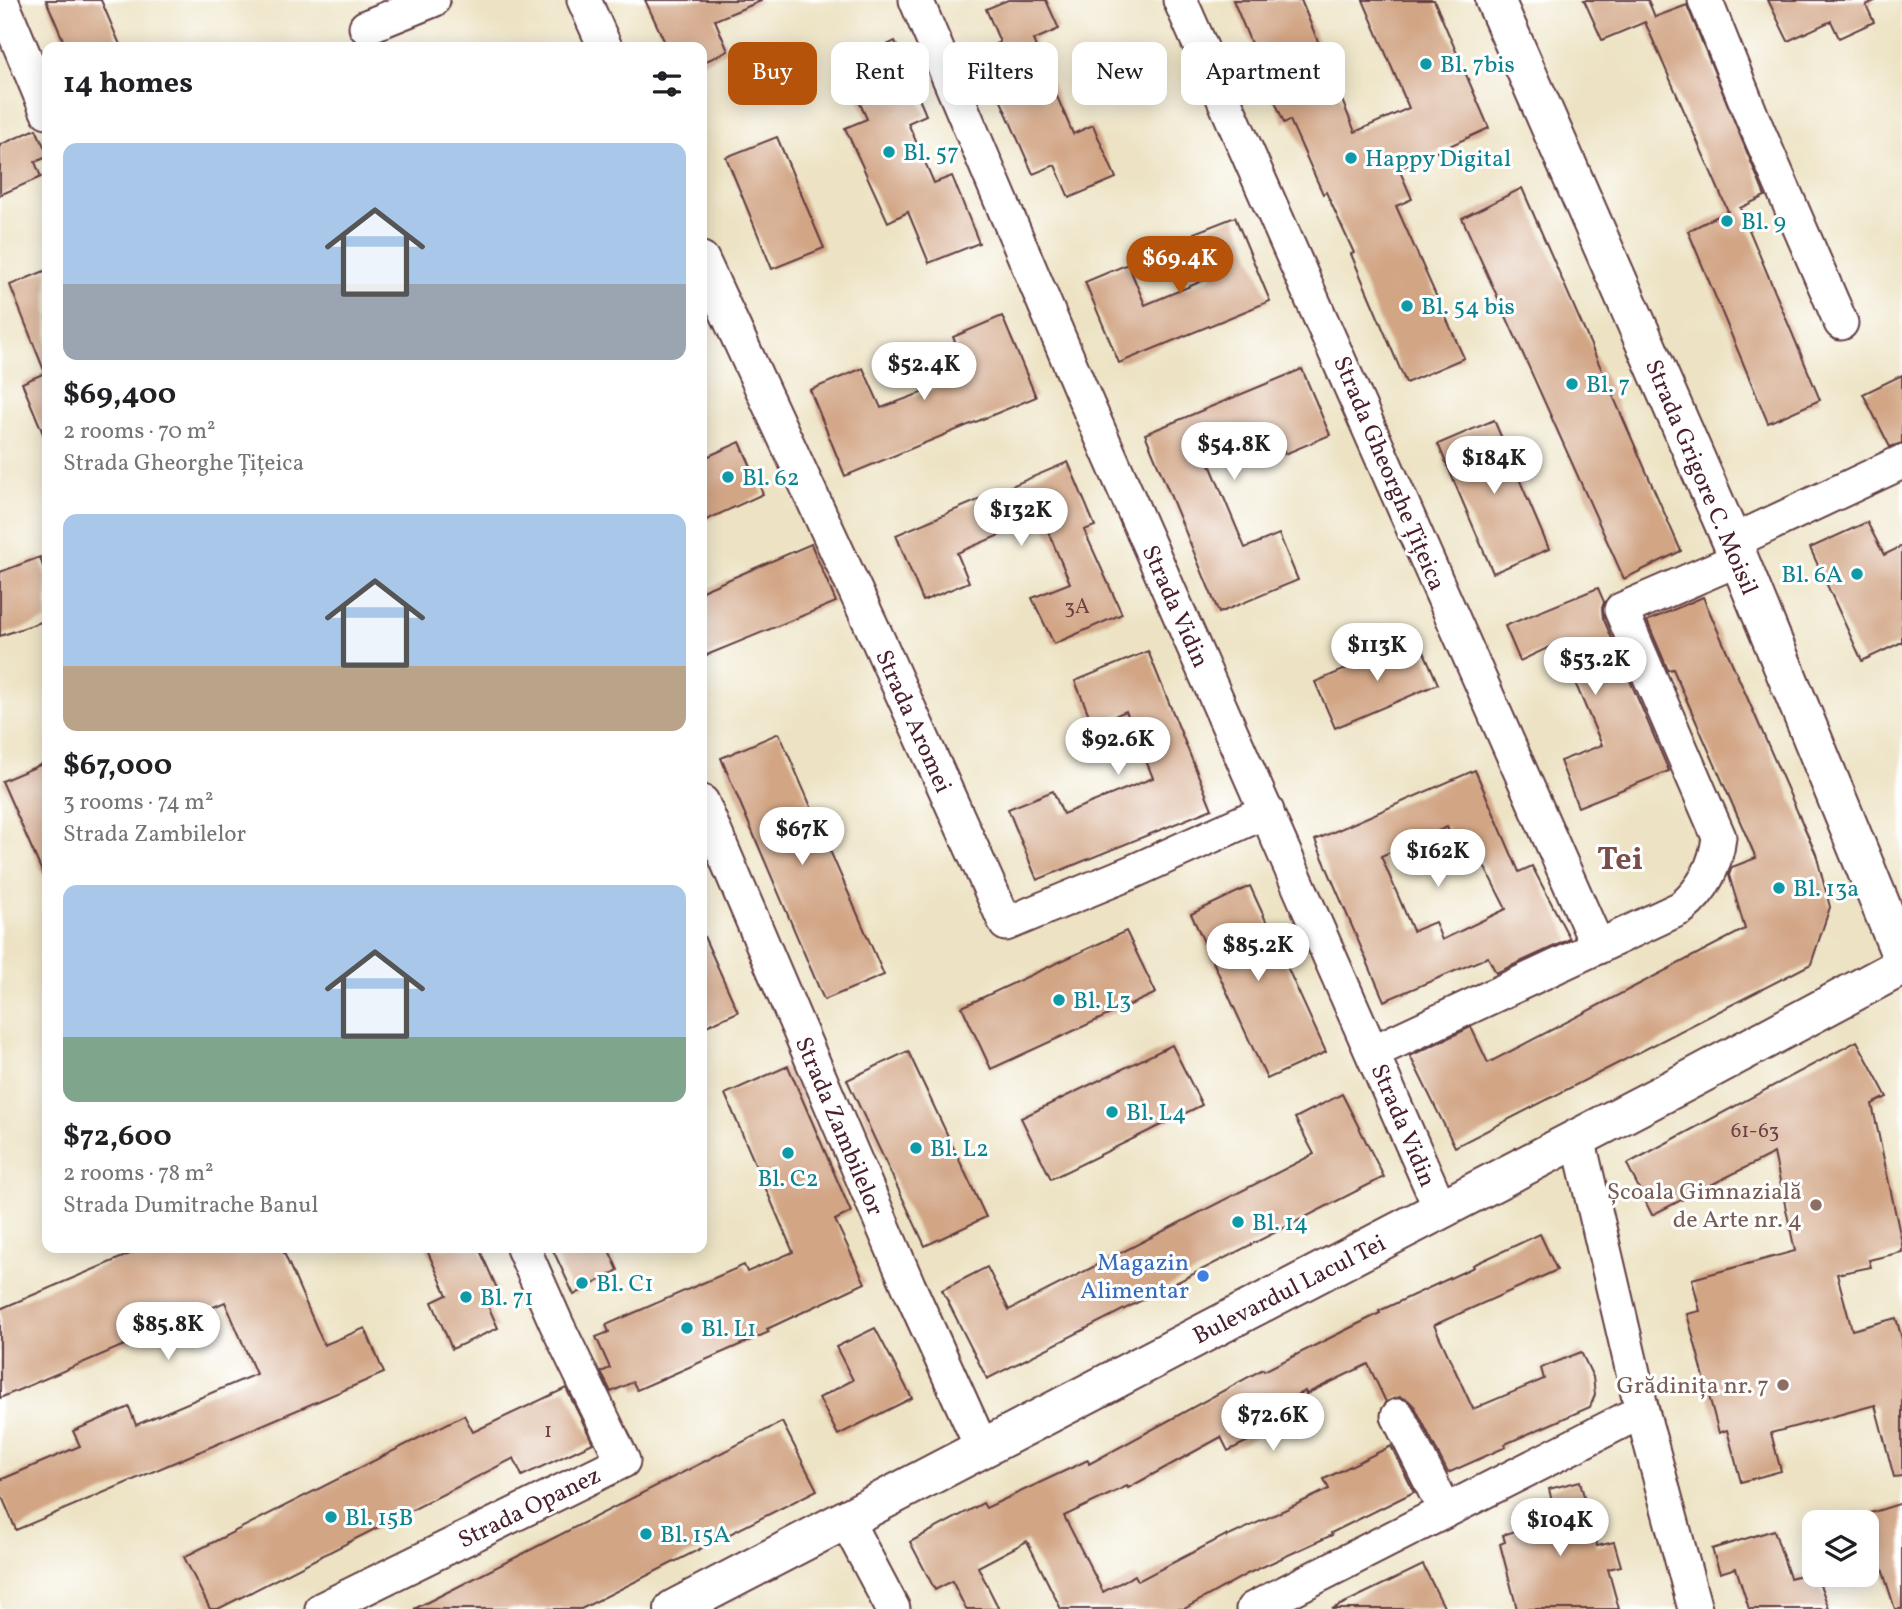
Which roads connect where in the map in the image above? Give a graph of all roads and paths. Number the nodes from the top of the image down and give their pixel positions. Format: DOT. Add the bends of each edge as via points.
graph roads {
  1 [pos="1,0"];
  2 [pos="433,0"];
  3 [pos="584,0"];
  4 [pos="916,0"];
  5 [pos="1180,0"];
  6 [pos="1495,0"];
  7 [pos="1705,0"];
  8 [pos="365,25"];
  9 [pos="603,42"];
  10 [pos="42,99"];
  11 [pos="707,270"];
  12 [pos="1841,323"];
  13 [pos="1902,462"];
  14 [pos="1735,550"];
  15 [pos="1267,811"];
  16 [pos="707,814"];
  17 [pos="1598,947"];
  18 [pos="1902,957"];
  19 [pos="1902,966"];
  20 [pos="1373,1052"];
  21 [pos="1577,1138"];
  22 [pos="1441,1210"];
  23 [pos="525,1253"];
  24 [pos="1642,1411"];
  25 [pos="1398,1416"];
  26 [pos="982,1448"];
  27 [pos="1445,1511"];
  28 [pos="846,1520"];
  29 [pos="333,1607"];
  30 [pos="674,1609"];
  31 [pos="894,1609"];
  32 [pos="1253,1609"];
  33 [pos="1695,1609"];
  1 -- 10 [label="street"];
  2 -- 8 [label="street"];
  3 -- 9 [label="street"];
  4 -- 15 [label="street, Strada Vidin"];
  5 -- 17 [label="street, Strada Gheorghe Țițeica"];
  6 -- 14 [label="main road, Strada Grigore C. Moisil"];
  7 -- 12 [label="street"];
  11 -- 15 [label="street, Strada Aromei" via="1006,924"];
  13 -- 14 [label="street"];
  14 -- 17 [label="street" via="1621,610 1719,837 1702,888 1692,899"];
  14 -- 18 [label="main road, Strada Grigore C. Moisil"];
  15 -- 20 [label="street, Strada Vidin"];
  16 -- 26 [label="street, Strada Zambilelor"];
  17 -- 20 [label="street"];
  19 -- 21 [label="main road, Bulevardul Lacul Tei"];
  20 -- 22 [label="street, Strada Vidin"];
  21 -- 22 [label="main road, Bulevardul Lacul Tei"];
  21 -- 24 [label="street"];
  22 -- 26 [label="main road, Bulevardul Lacul Tei"];
  23 -- 29 [label="street, Strada Opanez" via="623,1461"];
  24 -- 27 [label="street"];
  24 -- 33 [label="street"];
  25 -- 27 [label="street"];
  26 -- 28 [label="main road, Bulevardul Lacul Tei"];
  27 -- 32 [label="street"];
  28 -- 30 [label="main road, Bulevardul Lacul Tei"];
  28 -- 31 [label="street"];
}
